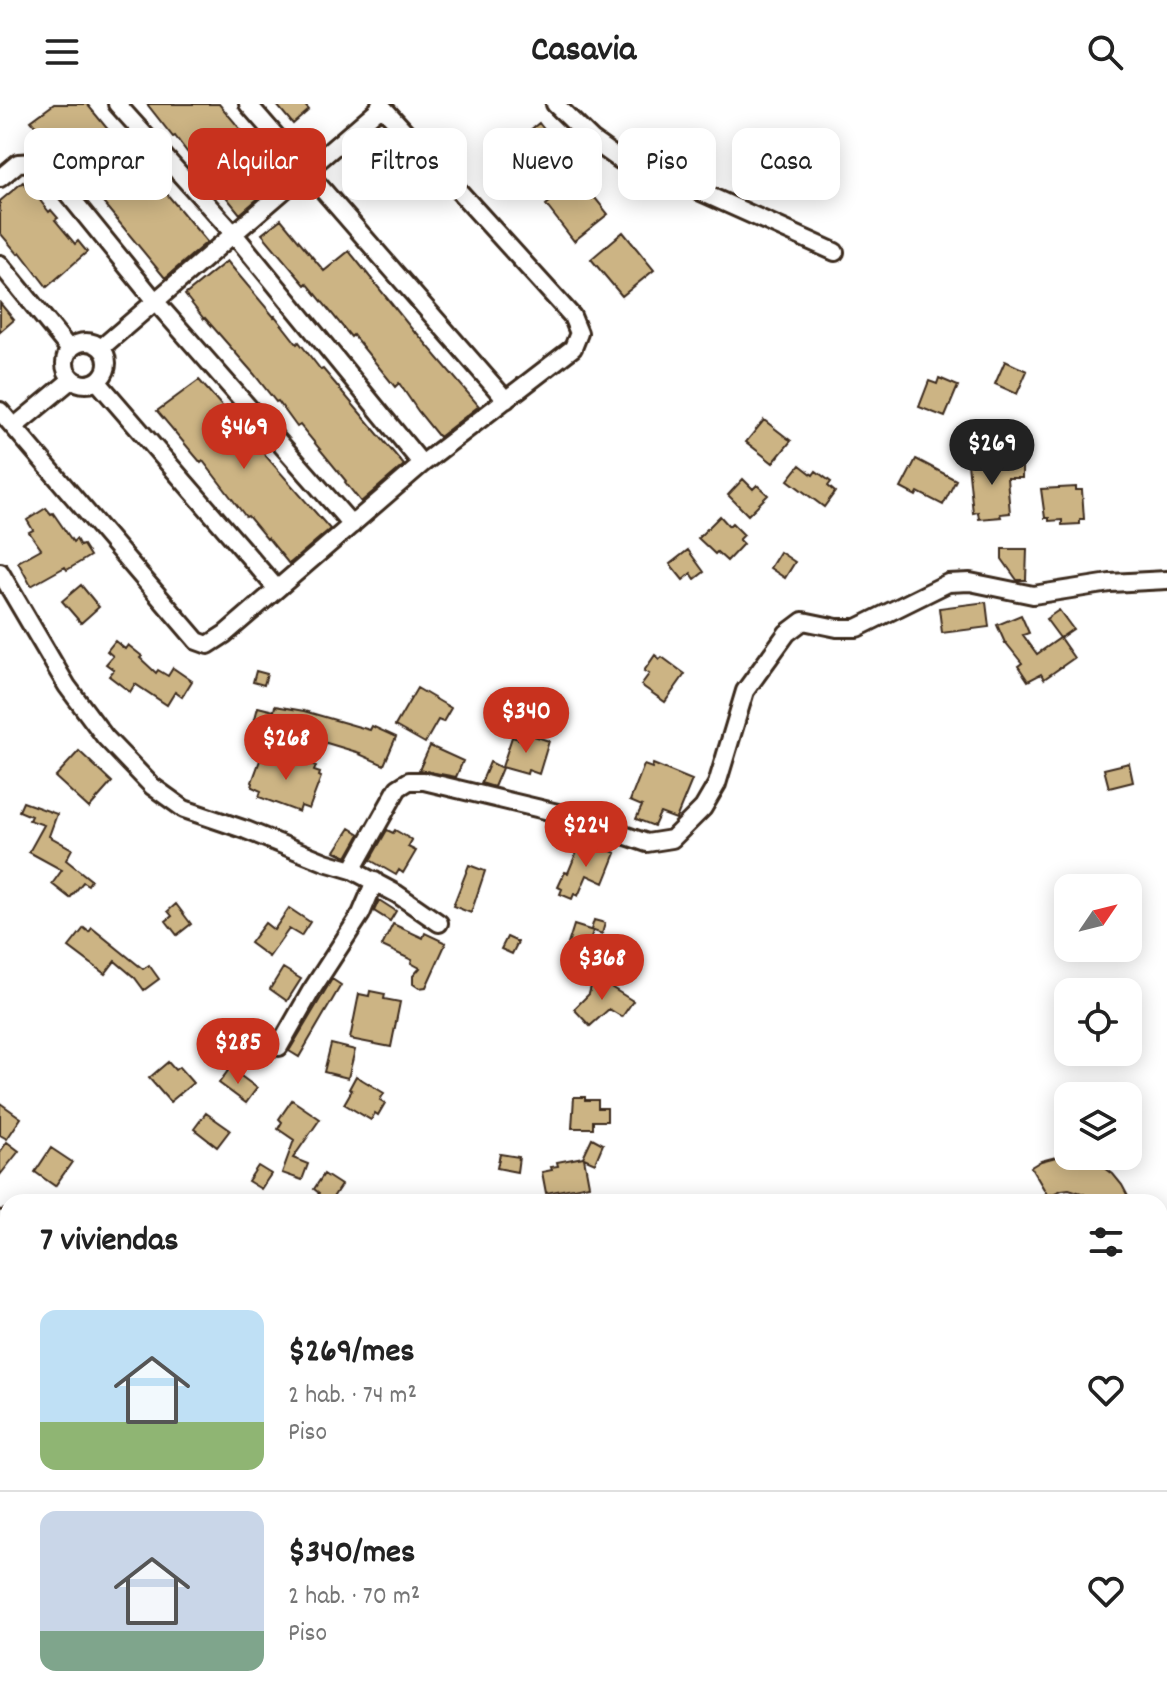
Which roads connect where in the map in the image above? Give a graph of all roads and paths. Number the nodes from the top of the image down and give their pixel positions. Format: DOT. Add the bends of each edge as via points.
graph roads {
  1 [pos="117,104"];
  2 [pos="248,104"];
  3 [pos="555,104"];
  4 [pos="381,105"];
  5 [pos="269,128"];
  6 [pos="326,154"];
  7 [pos="0,178"];
  8 [pos="326,193"];
  9 [pos="273,200"];
  10 [pos="234,234"];
  11 [pos="835,252"];
  12 [pos="0,264"];
  13 [pos="155,301"];
  14 [pos="101,348"];
  15 [pos="70,350"];
  16 [pos="72,379"];
  17 [pos="97,381"];
  18 [pos="506,400"];
  19 [pos="0,411"];
  20 [pos="14,427"];
  21 [pos="422,464"];
  22 [pos="352,525"];
  23 [pos="0,572"];
  24 [pos="1167,580"];
  25 [pos="277,589"];
  26 [pos="352,870"];
  27 [pos="375,881"];
  28 [pos="439,923"];
  29 [pos="279,1047"];
  1 -- 10 [label="street"];
  2 -- 5 [label="street"];
  3 -- 11 [label="street" via="620,160"];
  4 -- 6 [label="street"];
  4 -- 18 [label="street" via="576,325 579,333 573,348"];
  7 -- 13 [label="street" via="18,163 36,162 51,173"];
  8 -- 18 [label="street"];
  9 -- 10 [label="street"];
  10 -- 13 [label="street"];
  10 -- 21 [label="street"];
  12 -- 15 [label="street"];
  13 -- 14 [label="street"];
  13 -- 22 [label="street"];
  14 -- 15 [label="street" via="89,342"];
  14 -- 17 [label="street" via="107,366"];
  15 -- 16 [label="street" via="65,361"];
  16 -- 17 [label="street" via="84,384"];
  16 -- 20 [label="street"];
  17 -- 25 [label="street"];
  18 -- 21 [label="street"];
  19 -- 20 [label="street"];
  20 -- 25 [label="street" via="197,641 216,641"];
  21 -- 22 [label="street"];
  22 -- 25 [label="street"];
  23 -- 26 [label="street" via="67,686 105,737 152,786 184,809"];
  24 -- 26 [label="street" via="1033,595 970,582 948,583 857,628 803,621 787,633 745,691 717,784 703,808 672,839 647,843 566,815 409,781 398,788"];
  26 -- 27 [label="street"];
  27 -- 28 [label="street"];
  27 -- 29 [label="street" via="361,914"];
}
